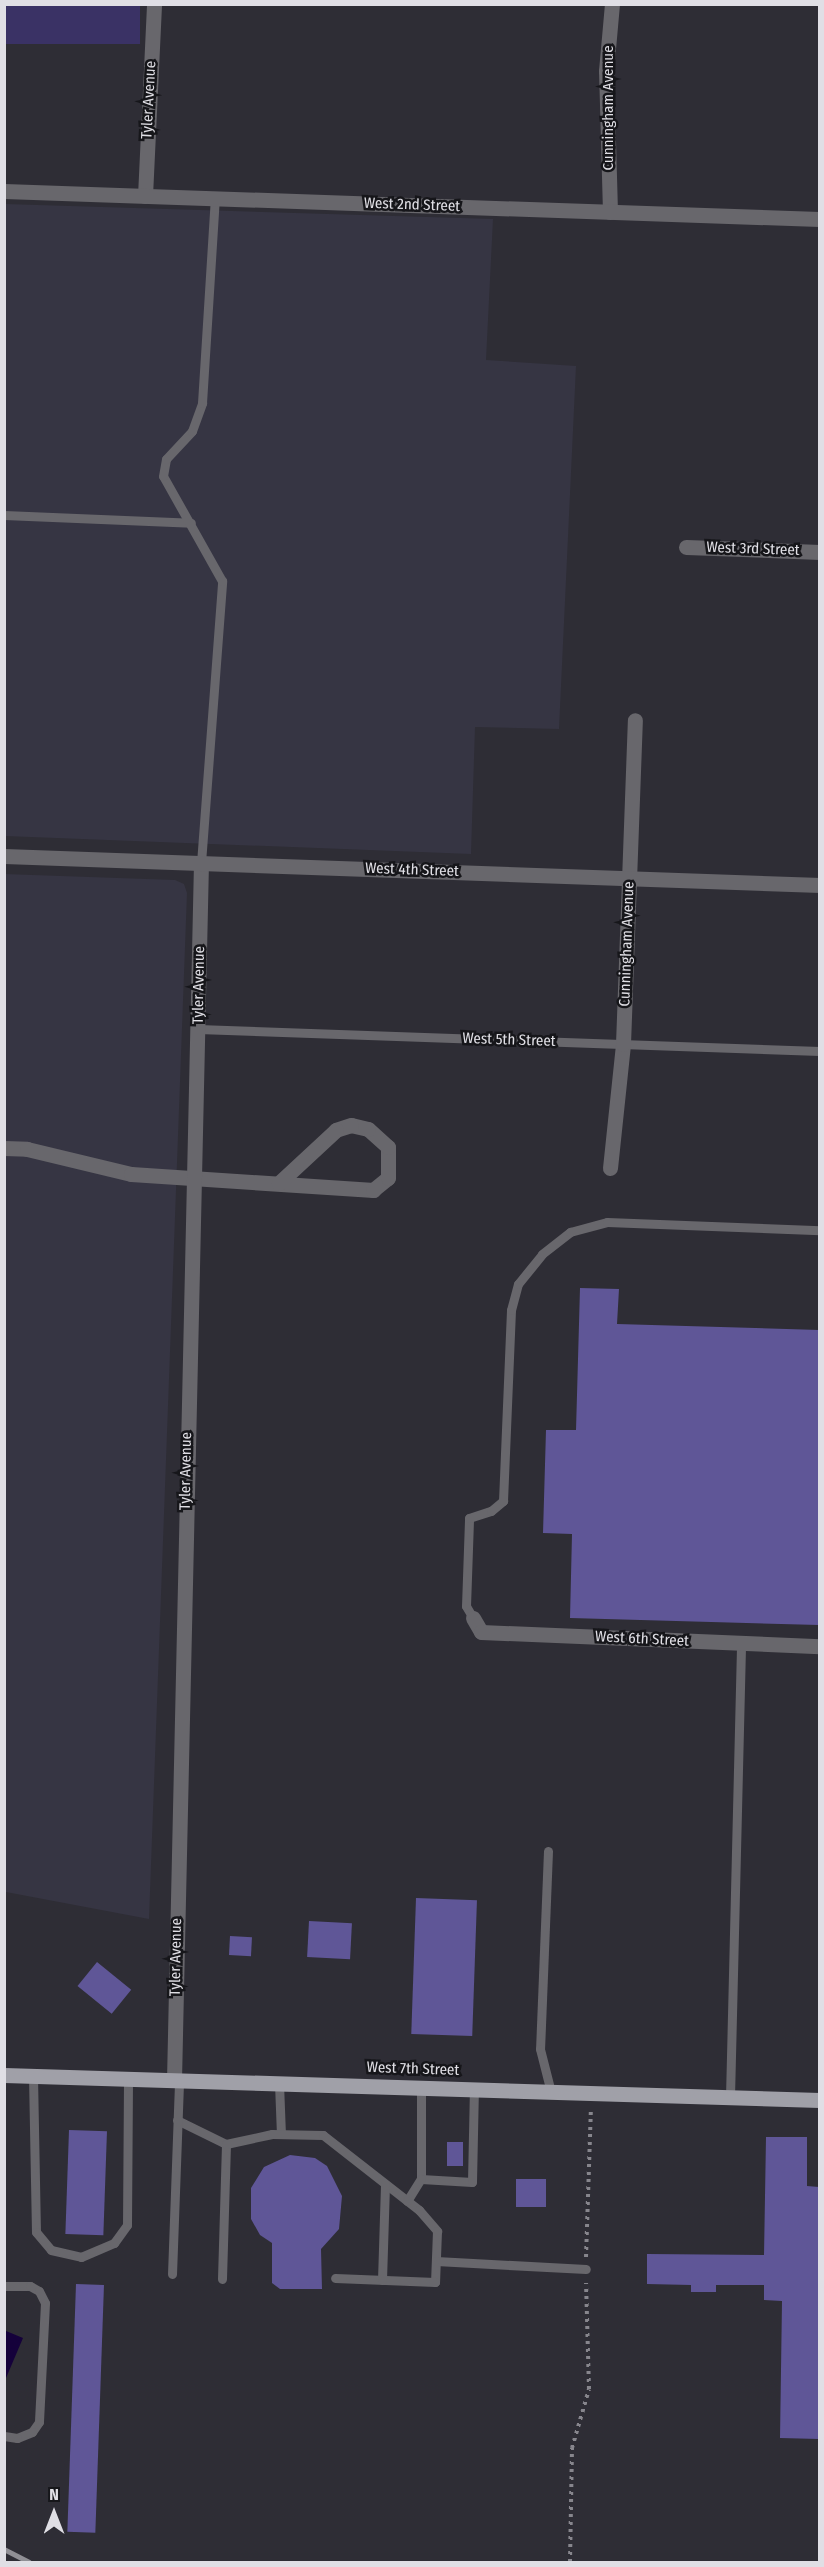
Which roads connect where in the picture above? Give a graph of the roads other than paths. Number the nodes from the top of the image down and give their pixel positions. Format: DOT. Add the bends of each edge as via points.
graph roads {
  1 [pos="154,4"];
  2 [pos="612,4"];
  3 [pos="4,191"];
  4 [pos="145,196"];
  5 [pos="215,198"];
  6 [pos="610,212"];
  7 [pos="819,219"];
  8 [pos="4,515"];
  9 [pos="191,523"];
  10 [pos="686,547"];
  11 [pos="819,552"];
  12 [pos="635,720"];
  13 [pos="4,856"];
  14 [pos="201,863"];
  15 [pos="630,878"];
  16 [pos="819,885"];
  17 [pos="198,1029"];
  18 [pos="623,1044"];
  19 [pos="819,1051"];
  20 [pos="4,1148"];
  21 [pos="610,1168"];
  22 [pos="193,1178"];
  23 [pos="279,1182"];
  24 [pos="819,1230"];
  25 [pos="473,1618"];
  26 [pos="741,1644"];
  27 [pos="819,1646"];
  28 [pos="548,1851"];
  29 [pos="4,2075"];
  30 [pos="33,2076"];
  31 [pos="128,2079"];
  32 [pos="176,2080"];
  33 [pos="279,2083"];
  34 [pos="421,2088"];
  35 [pos="474,2089"];
  36 [pos="551,2092"];
  37 [pos="730,2097"];
  38 [pos="819,2100"];
  39 [pos="177,2120"];
  40 [pos="281,2134"];
  41 [pos="226,2144"];
  42 [pos="421,2179"];
  43 [pos="386,2184"];
  44 [pos="407,2201"];
  45 [pos="436,2261"];
  46 [pos="586,2269"];
  47 [pos="171,2274"];
  48 [pos="335,2278"];
  49 [pos="222,2279"];
  50 [pos="382,2280"];
  51 [pos="4,2286"];
  52 [pos="4,2436"];
  1 -- 4 [label="street, Tyler Avenue"];
  2 -- 6 [label="street, Cunningham Avenue" via="606,71"];
  3 -- 4 [label="street, West 2nd Street"];
  4 -- 5 [label="street, West 2nd Street"];
  5 -- 6 [label="street, West 2nd Street"];
  5 -- 9 [label="lane" via="202,403 192,431 166,459 163,476"];
  6 -- 7 [label="street, West 2nd Street"];
  8 -- 9 [label="lane"];
  9 -- 14 [label="lane" via="222,581"];
  10 -- 11 [label="street, West 3rd Street"];
  12 -- 15 [label="street, Cunningham Avenue"];
  13 -- 14 [label="street, West 4th Street"];
  14 -- 15 [label="street, West 4th Street"];
  14 -- 17 [label="street, Tyler Avenue"];
  15 -- 16 [label="street, West 4th Street"];
  15 -- 18 [label="street, Cunningham Avenue"];
  17 -- 18 [label="lane, West 5th Street"];
  17 -- 22 [label="street, Tyler Avenue"];
  18 -- 19 [label="lane, West 5th Street"];
  18 -- 21 [label="street, Cunningham Avenue"];
  20 -- 22 [label="street" via="27,1149 131,1174"];
  22 -- 23 [label="street"];
  22 -- 32 [label="street, Tyler Avenue"];
  23 -- 23 [label="street" via="373,1190 388,1178 388,1147 368,1129 351,1125 336,1130"];
  24 -- 25 [label="lane" via="608,1222 570,1232 542,1254 518,1284 511,1310 502,1501 491,1511 469,1518 466,1606"];
  25 -- 26 [label="street, West 6th Street" via="482,1632"];
  26 -- 27 [label="street, West 6th Street"];
  26 -- 37 [label="lane"];
  28 -- 36 [label="lane" via="540,2049"];
  29 -- 30 [label="main road, West 7th Street"];
  30 -- 31 [label="main road, West 7th Street"];
  30 -- 31 [label="lane" via="36,2232 51,2250 81,2257 114,2243 127,2225"];
  31 -- 32 [label="main road, West 7th Street"];
  32 -- 33 [label="main road, West 7th Street"];
  32 -- 39 [label="lane"];
  33 -- 34 [label="main road, West 7th Street"];
  33 -- 40 [label="lane"];
  34 -- 35 [label="main road, West 7th Street"];
  34 -- 42 [label="lane"];
  35 -- 36 [label="main road, West 7th Street"];
  35 -- 42 [label="lane" via="472,2182"];
  36 -- 37 [label="main road, West 7th Street"];
  37 -- 38 [label="main road, West 7th Street"];
  39 -- 41 [label="lane"];
  39 -- 47 [label="lane"];
  40 -- 41 [label="lane"];
  40 -- 43 [label="lane" via="323,2135"];
  41 -- 49 [label="lane"];
  42 -- 44 [label="lane"];
  43 -- 44 [label="lane"];
  43 -- 50 [label="lane"];
  44 -- 45 [label="lane" via="437,2231"];
  45 -- 46 [label="lane"];
  45 -- 50 [label="lane" via="435,2282"];
  48 -- 50 [label="lane"];
  51 -- 52 [label="lane" via="30,2286 39,2291 45,2303 39,2422 32,2432 17,2438"];
}
